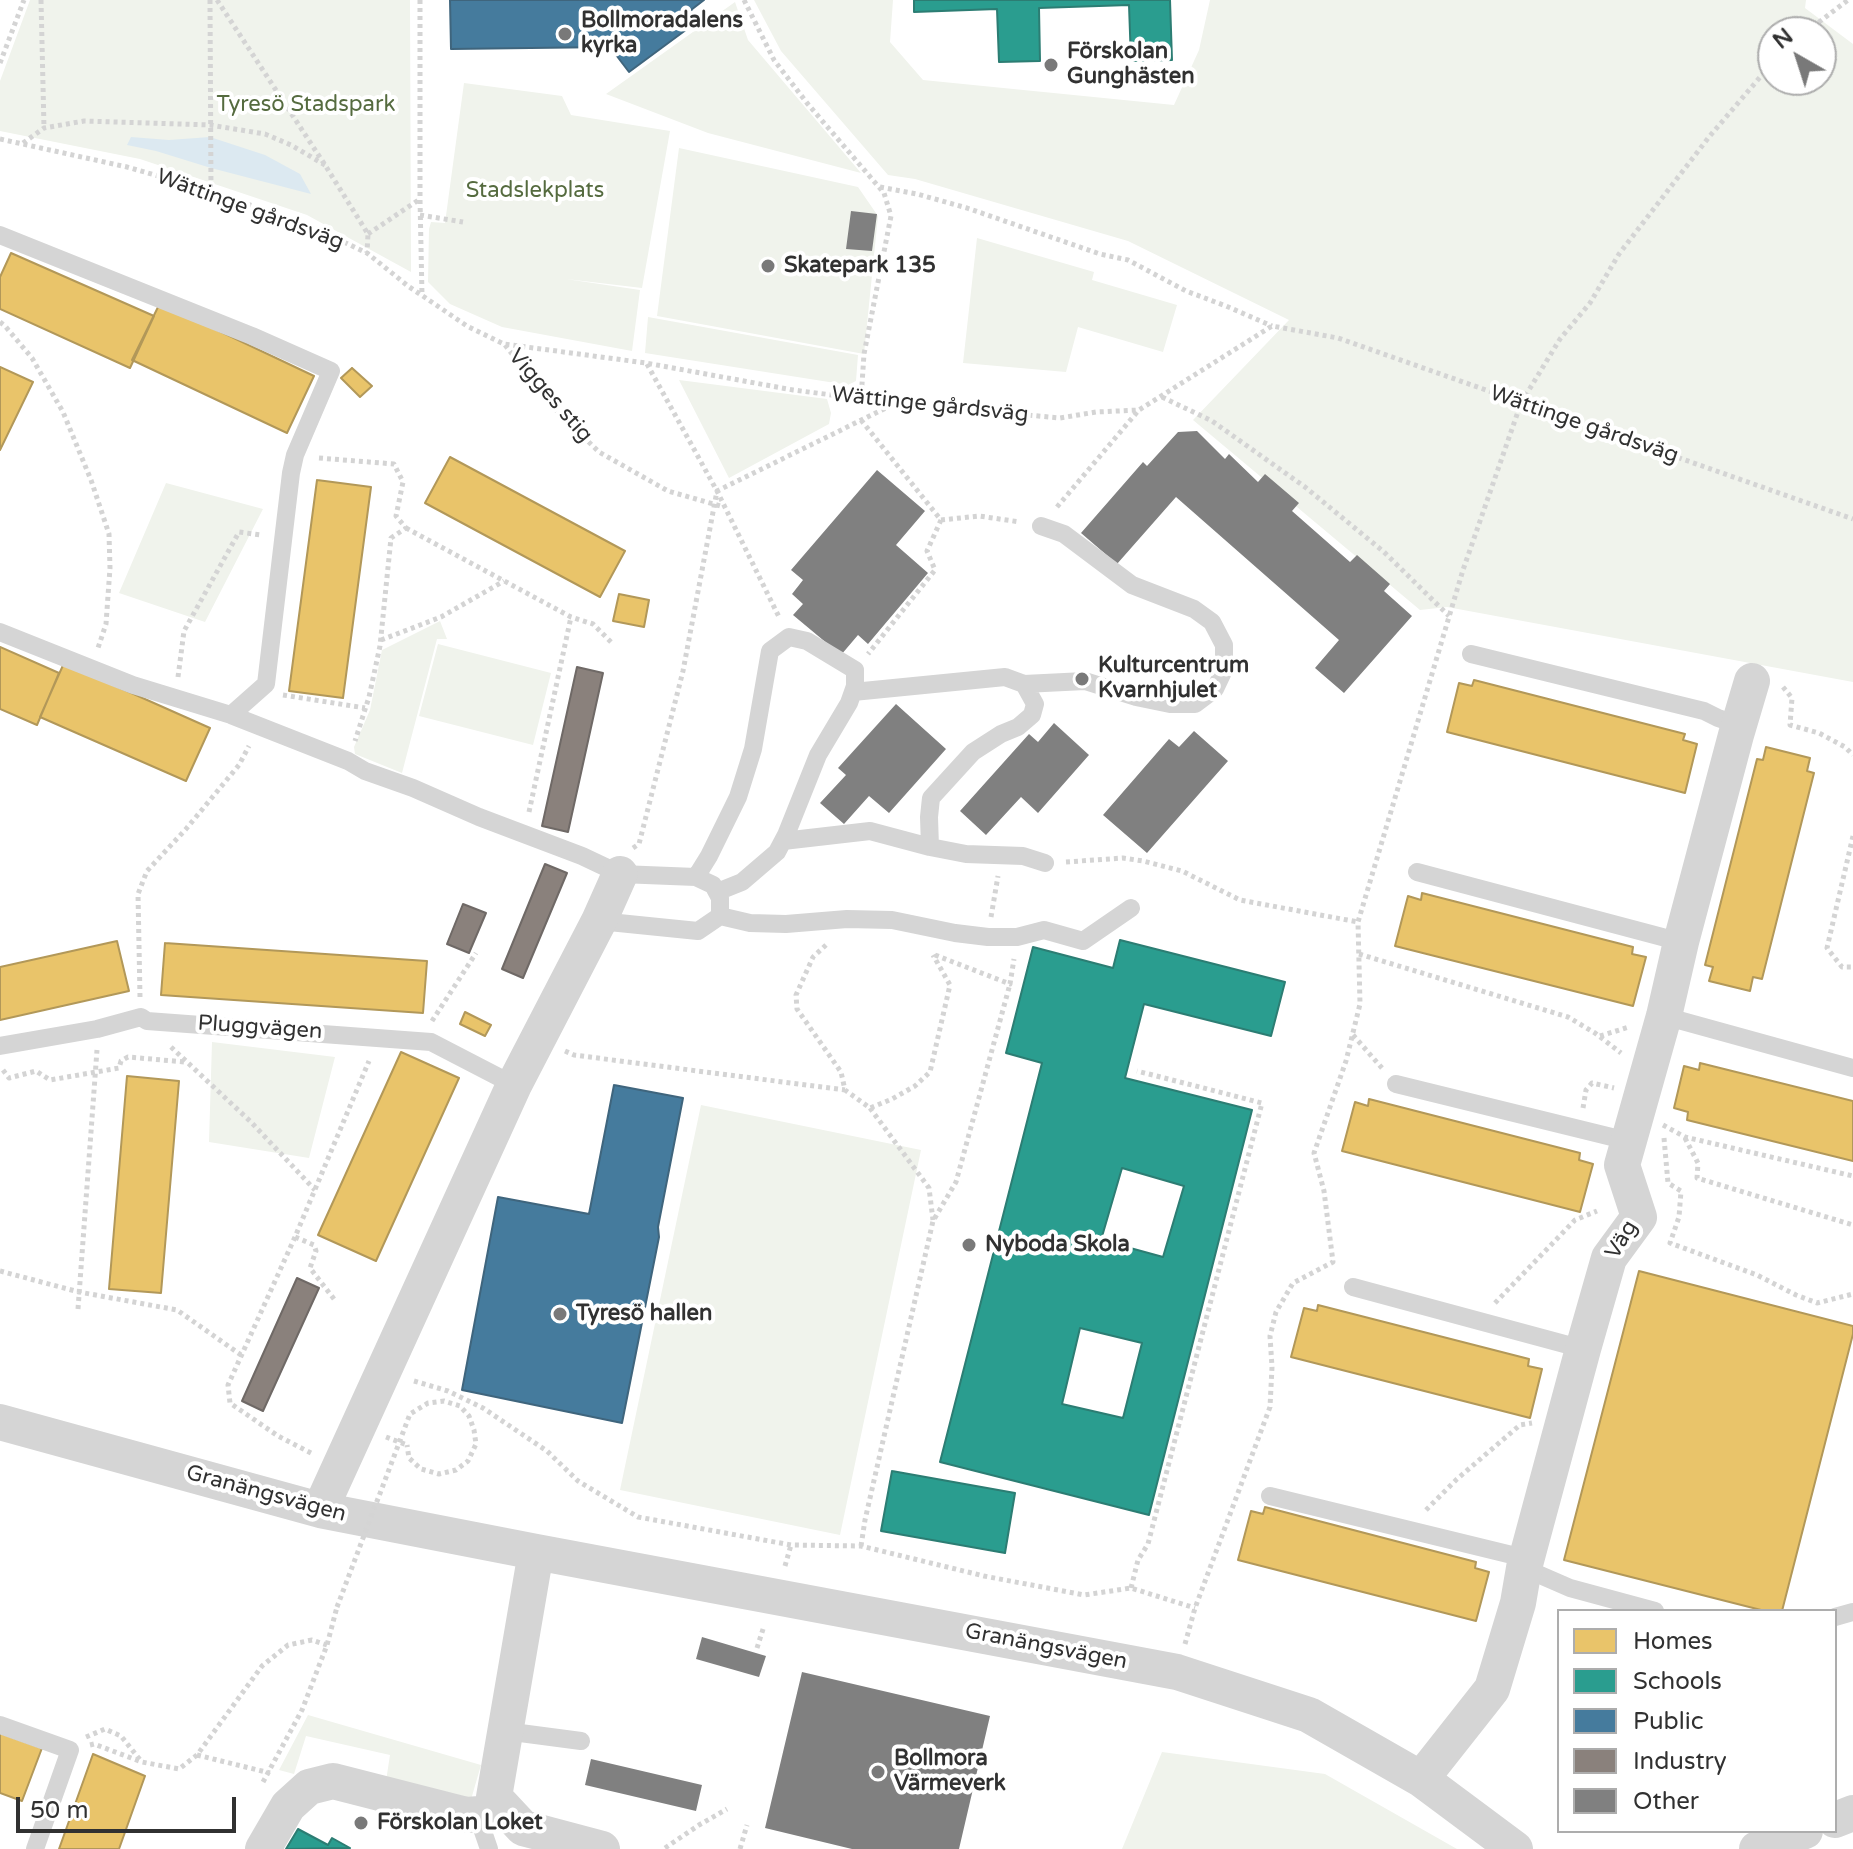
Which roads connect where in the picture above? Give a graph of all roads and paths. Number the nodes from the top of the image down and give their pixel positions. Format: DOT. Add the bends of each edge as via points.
graph roads {
  1 [pos="24,0"];
  2 [pos="41,0"];
  3 [pos="210,0"];
  4 [pos="217,0"];
  5 [pos="420,0"];
  6 [pos="744,0"];
  7 [pos="1848,0"];
  8 [pos="1827,16"];
  9 [pos="0,41"];
  10 [pos="7,44"];
  11 [pos="0,63"];
  12 [pos="1757,81"];
  13 [pos="210,125"];
  14 [pos="44,128"];
  15 [pos="0,139"];
  16 [pos="22,144"];
  17 [pos="325,165"];
  18 [pos="879,187"];
  19 [pos="211,191"];
  20 [pos="420,199"];
  21 [pos="420,215"];
  22 [pos="463,222"];
  23 [pos="368,234"];
  24 [pos="0,235"];
  25 [pos="367,253"];
  26 [pos="422,296"];
  27 [pos="0,322"];
  28 [pos="1272,326"];
  29 [pos="504,344"];
  30 [pos="646,363"];
  31 [pos="1161,396"];
  32 [pos="861,399"];
  33 [pos="895,403"];
  34 [pos="1521,403"];
  35 [pos="1139,410"];
  36 [pos="861,420"];
  37 [pos="295,455"];
  38 [pos="717,491"];
  39 [pos="714,505"];
  40 [pos="724,507"];
  41 [pos="1853,519"];
  42 [pos="941,520"];
  43 [pos="1041,526"];
  44 [pos="406,528"];
  45 [pos="284,539"];
  46 [pos="504,581"];
  47 [pos="1449,616"];
  48 [pos="571,617"];
  49 [pos="0,632"];
  50 [pos="789,637"];
  51 [pos="381,640"];
  52 [pos="613,644"];
  53 [pos="1471,654"];
  54 [pos="92,668"];
  55 [pos="855,670"];
  56 [pos="1752,681"];
  57 [pos="1024,684"];
  58 [pos="258,691"];
  59 [pos="853,692"];
  60 [pos="175,698"];
  61 [pos="365,708"];
  62 [pos="231,715"];
  63 [pos="1739,725"];
  64 [pos="259,727"];
  65 [pos="1853,755"];
  66 [pos="348,761"];
  67 [pos="1853,836"];
  68 [pos="533,838"];
  69 [pos="783,841"];
  70 [pos="930,847"];
  71 [pos="1045,863"];
  72 [pos="612,870"];
  73 [pos="1417,872"];
  74 [pos="999,873"];
  75 [pos="696,877"];
  76 [pos="717,892"];
  77 [pos="1131,908"];
  78 [pos="992,911"];
  79 [pos="720,916"];
  80 [pos="599,921"];
  81 [pos="1358,922"];
  82 [pos="1017,937"];
  83 [pos="814,940"];
  84 [pos="1681,942"];
  85 [pos="920,951"];
  86 [pos="476,953"];
  87 [pos="1359,954"];
  88 [pos="933,955"];
  89 [pos="1853,967"];
  90 [pos="1010,984"];
  91 [pos="1664,1016"];
  92 [pos="144,1019"];
  93 [pos="97,1029"];
  94 [pos="1353,1035"];
  95 [pos="378,1039"];
  96 [pos="431,1042"];
  97 [pos="0,1046"];
  98 [pos="560,1048"];
  99 [pos="1624,1056"];
  100 [pos="186,1062"];
  101 [pos="1853,1068"];
  102 [pos="0,1071"];
  103 [pos="97,1071"];
  104 [pos="1137,1071"];
  105 [pos="1396,1084"];
  106 [pos="514,1085"];
  107 [pos="1616,1089"];
  108 [pos="845,1090"];
  109 [pos="870,1108"];
  110 [pos="1579,1129"];
  111 [pos="1642,1129"];
  112 [pos="1685,1137"];
  113 [pos="1853,1176"];
  114 [pos="315,1190"];
  115 [pos="1597,1211"];
  116 [pos="933,1221"];
  117 [pos="1853,1225"];
  118 [pos="295,1237"];
  119 [pos="0,1271"];
  120 [pos="1353,1287"];
  121 [pos="79,1292"];
  122 [pos="1853,1294"];
  123 [pos="334,1299"];
  124 [pos="78,1309"];
  125 [pos="1478,1321"];
  126 [pos="1583,1349"];
  127 [pos="241,1355"];
  128 [pos="383,1372"];
  129 [pos="0,1422"];
  130 [pos="1534,1423"];
  131 [pos="407,1445"];
  132 [pos="314,1454"];
  133 [pos="1270,1496"];
  134 [pos="320,1510"];
  135 [pos="1415,1531"];
  136 [pos="791,1545"];
  137 [pos="861,1546"];
  138 [pos="536,1552"];
  139 [pos="1524,1568"];
  140 [pos="784,1571"];
  141 [pos="1131,1588"];
  142 [pos="1195,1608"];
  143 [pos="1648,1609"];
  144 [pos="765,1624"];
  145 [pos="327,1645"];
  146 [pos="757,1648"];
  147 [pos="1177,1672"];
  148 [pos="0,1725"];
  149 [pos="505,1731"];
  150 [pos="581,1741"];
  151 [pos="94,1744"];
  152 [pos="70,1750"];
  153 [pos="197,1755"];
  154 [pos="142,1762"];
  155 [pos="268,1772"];
  156 [pos="1421,1779"];
  157 [pos="262,1785"];
  158 [pos="309,1787"];
  159 [pos="727,1809"];
  160 [pos="492,1813"];
  161 [pos="747,1825"];
  162 [pos="1800,1833"];
  163 [pos="665,1848"];
  164 [pos="35,1849"];
  165 [pos="263,1849"];
  166 [pos="489,1849"];
  167 [pos="602,1849"];
  168 [pos="740,1849"];
  169 [pos="1515,1849"];
  170 [pos="1757,1849"];
  1 -- 10 [label="path"];
  2 -- 14 [label="path"];
  3 -- 13 [label="path"];
  4 -- 17 [label="path"];
  5 -- 20 [label="path"];
  6 -- 18 [label="path" via="774,60"];
  7 -- 8 [label="path"];
  9 -- 10 [label="path"];
  10 -- 11 [label="path"];
  12 -- 34 [label="path" via="1619,254"];
  13 -- 14 [label="path" via="84,121"];
  13 -- 17 [label="path" via="265,134"];
  13 -- 19 [label="path"];
  14 -- 16 [label="path"];
  15 -- 16 [label="path, Wättinge gårdsväg"];
  16 -- 19 [label="path, Wättinge gårdsväg"];
  17 -- 23 [label="path"];
  18 -- 28 [label="path" via="967,208 1128,260 1186,291"];
  18 -- 32 [label="path" via="891,216 864,354"];
  19 -- 25 [label="path, Wättinge gårdsväg"];
  20 -- 21 [label="path"];
  20 -- 23 [label="path"];
  21 -- 22 [label="path"];
  21 -- 26 [label="path"];
  23 -- 25 [label="path"];
  24 -- 37 [label="lane" via="331,371"];
  25 -- 26 [label="path, Wättinge gårdsväg"];
  26 -- 29 [label="path, Wättinge gårdsväg"];
  27 -- 54 [label="path" via="32,358 63,412 109,534 106,624"];
  28 -- 31 [label="path, Wättinge gårdsväg"];
  28 -- 34 [label="path, Wättinge gårdsväg" via="1338,338"];
  29 -- 30 [label="path, Wättinge gårdsväg"];
  29 -- 39 [label="path, Vigges stig" via="556,410 599,452 668,491"];
  30 -- 32 [label="path, Wättinge gårdsväg"];
  30 -- 38 [label="path"];
  31 -- 35 [label="path, Wättinge gårdsväg"];
  31 -- 47 [label="path" via="1212,421 1305,487 1384,552"];
  32 -- 33 [label="path, Wättinge gårdsväg"];
  33 -- 35 [label="path, Wättinge gårdsväg" via="1060,418"];
  33 -- 36 [label="path"];
  34 -- 41 [label="path, Wättinge gårdsväg"];
  34 -- 47 [label="path"];
  35 -- 43 [label="path"];
  36 -- 38 [label="path"];
  36 -- 42 [label="path"];
  37 -- 44 [label="path" via="394,464 403,482 396,516"];
  37 -- 45 [label="lane"];
  38 -- 39 [label="path"];
  38 -- 40 [label="path"];
  39 -- 40 [label="path, Vigges stig"];
  39 -- 72 [label="path" via="683,671 639,844"];
  40 -- 50 [label="path"];
  42 -- 43 [label="path" via="979,516"];
  42 -- 55 [label="path" via="927,551 935,570"];
  43 -- 57 [label="lane" via="1064,534 1132,585 1194,609 1212,622 1224,645 1224,670 1215,689 1195,704 1136,697 1085,681"];
  44 -- 46 [label="path"];
  44 -- 51 [label="path" via="391,538"];
  45 -- 58 [label="lane" via="266,684"];
  45 -- 60 [label="path" via="239,532 184,631"];
  46 -- 48 [label="path"];
  46 -- 51 [label="path" via="441,617"];
  47 -- 81 [label="path"];
  48 -- 52 [label="path" via="593,624"];
  48 -- 68 [label="path" via="528,816"];
  49 -- 54 [label="lane"];
  50 -- 55 [label="lane" via="807,641"];
  50 -- 75 [label="lane" via="770,651 753,749 738,797"];
  51 -- 61 [label="path"];
  53 -- 63 [label="lane" via="1704,711"];
  54 -- 60 [label="lane"];
  55 -- 59 [label="lane"];
  56 -- 63 [label="street, Väg"];
  56 -- 65 [label="path" via="1777,679 1792,698 1790,725 1819,733"];
  57 -- 59 [label="lane" via="1005,677"];
  57 -- 70 [label="lane" via="1035,704 1032,715 973,752 931,798"];
  58 -- 61 [label="path"];
  58 -- 62 [label="lane"];
  59 -- 69 [label="lane" via="818,755"];
  60 -- 62 [label="lane"];
  61 -- 66 [label="path"];
  62 -- 64 [label="lane"];
  63 -- 84 [label="street, Väg"];
  64 -- 66 [label="lane"];
  64 -- 92 [label="path" via="239,765 142,883 138,894"];
  66 -- 68 [label="lane"];
  67 -- 89 [label="path" via="1827,948 1842,967"];
  68 -- 72 [label="lane"];
  69 -- 70 [label="lane" via="870,831"];
  69 -- 76 [label="lane" via="742,882"];
  70 -- 71 [label="lane"];
  71 -- 81 [label="path" via="1143,861 1182,871 1240,900"];
  72 -- 75 [label="lane"];
  72 -- 80 [label="street"];
  73 -- 84 [label="lane"];
  74 -- 78 [label="path"];
  75 -- 76 [label="lane"];
  76 -- 79 [label="lane"];
  77 -- 82 [label="lane" via="1083,941 1044,930"];
  79 -- 80 [label="lane" via="698,931"];
  79 -- 82 [label="lane" via="774,924 892,920 955,933"];
  80 -- 106 [label="street"];
  81 -- 87 [label="path"];
  82 -- 90 [label="path"];
  83 -- 108 [label="path" via="827,944 813,957 796,995 797,1009 841,1072"];
  84 -- 91 [label="street, Väg"];
  85 -- 88 [label="path"];
  86 -- 96 [label="path" via="432,1020"];
  87 -- 94 [label="path" via="1360,1004"];
  87 -- 99 [label="path" via="1568,1017"];
  88 -- 90 [label="path"];
  88 -- 109 [label="path" via="950,985 930,1072 915,1086"];
  90 -- 116 [label="path" via="956,1182"];
  91 -- 101 [label="lane"];
  91 -- 111 [label="street, Väg"];
  92 -- 93 [label="lane, Pluggvägen"];
  92 -- 95 [label="lane, Pluggvägen"];
  92 -- 100 [label="path"];
  93 -- 97 [label="lane, Pluggvägen"];
  93 -- 103 [label="path"];
  94 -- 105 [label="path"];
  94 -- 142 [label="path" via="1314,1153 1333,1262 1293,1283 1276,1312 1270,1336 1270,1407"];
  95 -- 96 [label="lane, Pluggvägen"];
  95 -- 114 [label="path"];
  96 -- 106 [label="lane, Pluggvägen"];
  98 -- 108 [label="path" via="574,1055"];
  100 -- 103 [label="path" via="128,1057 119,1068"];
  100 -- 114 [label="path"];
  102 -- 103 [label="path" via="9,1078 36,1071 50,1080"];
  103 -- 121 [label="path"];
  104 -- 141 [label="path" via="1262,1103 1148,1544"];
  105 -- 110 [label="lane"];
  106 -- 128 [label="street"];
  107 -- 110 [label="path" via="1592,1083"];
  108 -- 109 [label="path"];
  109 -- 116 [label="path" via="929,1188"];
  110 -- 111 [label="lane"];
  111 -- 112 [label="path"];
  111 -- 122 [label="path" via="1668,1183 1681,1191 1670,1243 1817,1303"];
  111 -- 126 [label="street, Väg" via="1622,1165 1639,1217 1609,1258"];
  112 -- 113 [label="path"];
  112 -- 117 [label="path" via="1698,1163 1697,1178"];
  114 -- 118 [label="path"];
  115 -- 125 [label="path" via="1575,1220"];
  116 -- 137 [label="path"];
  118 -- 123 [label="path" via="314,1245 310,1268"];
  118 -- 127 [label="path"];
  119 -- 121 [label="path"];
  120 -- 125 [label="lane"];
  121 -- 124 [label="path"];
  121 -- 127 [label="path" via="177,1310"];
  125 -- 126 [label="lane"];
  126 -- 139 [label="street, Väg"];
  127 -- 132 [label="path" via="228,1385 230,1403"];
  128 -- 134 [label="street"];
  128 -- 136 [label="path" via="448,1391 483,1408 547,1451 578,1481 638,1517"];
  129 -- 134 [label="street, Granängsvägen"];
  130 -- 135 [label="path" via="1520,1425 1457,1479 1420,1516"];
  131 -- 145 [label="path, bridge" via="409,1458 421,1469 439,1474 468,1461 476,1444 469,1416 460,1406 428,1403 410,1414"];
  133 -- 135 [label="lane"];
  134 -- 138 [label="street, Granängsvägen"];
  135 -- 139 [label="lane" via="1512,1555"];
  136 -- 137 [label="path"];
  136 -- 140 [label="path"];
  137 -- 141 [label="path" via="1084,1595"];
  138 -- 147 [label="street, Granängsvägen"];
  138 -- 149 [label="street"];
  139 -- 143 [label="lane" via="1570,1588"];
  139 -- 156 [label="street, Väg" via="1492,1689"];
  141 -- 142 [label="path"];
  142 -- 147 [label="path"];
  144 -- 146 [label="path"];
  145 -- 153 [label="path" via="312,1640 288,1645 262,1666"];
  145 -- 155 [label="path" via="302,1710"];
  147 -- 156 [label="street, Granängsvägen" via="1309,1715"];
  148 -- 152 [label="lane"];
  149 -- 150 [label="lane"];
  149 -- 160 [label="street"];
  151 -- 154 [label="path"];
  152 -- 154 [label="path" via="105,1729 121,1736"];
  152 -- 164 [label="lane"];
  153 -- 154 [label="path" via="179,1769"];
  153 -- 155 [label="path"];
  155 -- 157 [label="path"];
  155 -- 158 [label="path"];
  156 -- 169 [label="street, Granängsvägen"];
  158 -- 160 [label="street" via="333,1781 466,1815"];
  158 -- 165 [label="street" via="288,1806"];
  159 -- 163 [label="path"];
  160 -- 166 [label="lane"];
  160 -- 167 [label="street" via="523,1828"];
  161 -- 168 [label="path"];
  162 -- 170 [label="street"];
}
